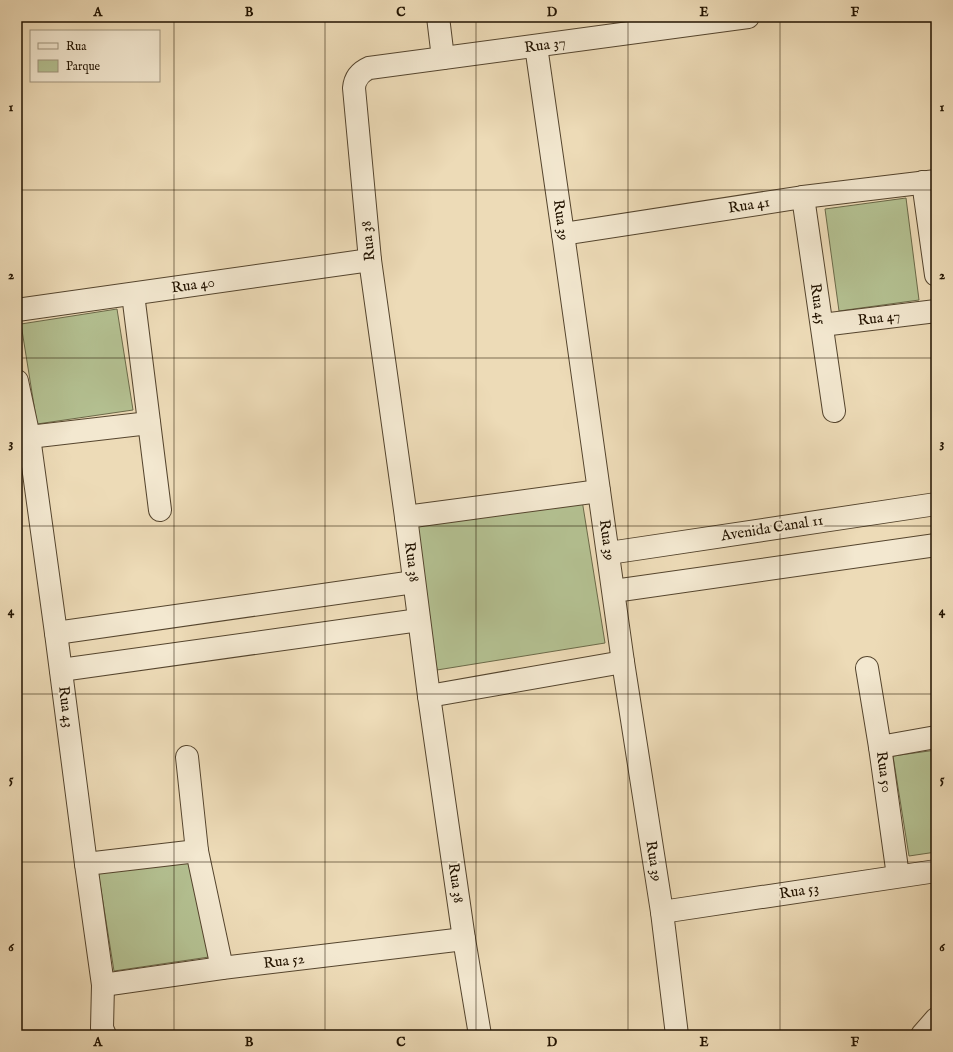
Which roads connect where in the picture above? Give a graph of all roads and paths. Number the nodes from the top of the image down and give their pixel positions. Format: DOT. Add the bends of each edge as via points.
graph roads {
  1 [pos="438,17"];
  2 [pos="748,17"];
  3 [pos="536,46"];
  4 [pos="443,58"];
  5 [pos="354,88"];
  6 [pos="930,182"];
  7 [pos="803,197"];
  8 [pos="563,234"];
  9 [pos="370,260"];
  10 [pos="936,275"];
  11 [pos="133,294"];
  12 [pos="17,310"];
  13 [pos="936,311"];
  14 [pos="822,325"];
  15 [pos="17,381"];
  16 [pos="834,411"];
  17 [pos="149,423"];
  18 [pos="29,438"];
  19 [pos="599,490"];
  20 [pos="936,504"];
  21 [pos="160,510"];
  22 [pos="406,517"];
  23 [pos="936,545"];
  24 [pos="609,553"];
  25 [pos="414,582"];
  26 [pos="614,591"];
  27 [pos="420,620"];
  28 [pos="56,633"];
  29 [pos="623,662"];
  30 [pos="867,668"];
  31 [pos="61,670"];
  32 [pos="429,696"];
  33 [pos="936,737"];
  34 [pos="880,747"];
  35 [pos="187,757"];
  36 [pos="198,851"];
  37 [pos="86,864"];
  38 [pos="936,870"];
  39 [pos="898,876"];
  40 [pos="662,912"];
  41 [pos="464,939"];
  42 [pos="222,968"];
  43 [pos="104,985"];
  44 [pos="936,1019"];
  45 [pos="105,1035"];
  46 [pos="480,1035"];
  47 [pos="677,1035"];
  48 [pos="922,1035"];
  1 -- 4 [label="street"];
  2 -- 3 [label="street, Rua 37"];
  3 -- 4 [label="street, Rua 37"];
  3 -- 8 [label="street, Rua 39"];
  4 -- 5 [label="street, Rua 37" via="369,68 358,75"];
  5 -- 9 [label="street, Rua 38"];
  6 -- 7 [label="street, Rua 41"];
  6 -- 10 [label="street"];
  7 -- 8 [label="street, Rua 41"];
  7 -- 14 [label="street, Rua 45"];
  8 -- 19 [label="street, Rua 39"];
  9 -- 11 [label="street, Rua 40"];
  9 -- 22 [label="street, Rua 38"];
  11 -- 12 [label="street, Rua 40"];
  11 -- 17 [label="street"];
  13 -- 14 [label="street, Rua 47"];
  14 -- 16 [label="street, Rua 45"];
  15 -- 18 [label="street, Rua 43"];
  17 -- 18 [label="street"];
  17 -- 21 [label="street"];
  18 -- 28 [label="street, Rua 43"];
  19 -- 22 [label="street"];
  19 -- 24 [label="street, Rua 39"];
  20 -- 24 [label="street, Avenida Canal 11"];
  22 -- 25 [label="street, Rua 38"];
  23 -- 26 [label="street"];
  24 -- 26 [label="street, Rua 39"];
  25 -- 27 [label="street, Rua 38"];
  25 -- 28 [label="street"];
  26 -- 29 [label="street, Rua 39"];
  27 -- 31 [label="street"];
  27 -- 32 [label="street, Rua 38"];
  28 -- 31 [label="street, Rua 43"];
  29 -- 32 [label="street"];
  29 -- 40 [label="street, Rua 39"];
  30 -- 34 [label="street, Rua 50"];
  31 -- 37 [label="street, Rua 43"];
  32 -- 41 [label="street, Rua 38"];
  33 -- 34 [label="street"];
  34 -- 39 [label="street, Rua 50"];
  35 -- 36 [label="street"];
  36 -- 37 [label="street"];
  36 -- 42 [label="street"];
  37 -- 43 [label="street, Rua 43"];
  38 -- 39 [label="street, Rua 53"];
  39 -- 40 [label="street, Rua 53"];
  40 -- 47 [label="street, Rua 39"];
  41 -- 42 [label="street, Rua 52"];
  41 -- 46 [label="street, Rua 38"];
  42 -- 43 [label="street, Rua 52"];
  43 -- 45 [label="street, Rua 43" via="102,1028"];
  44 -- 48 [label="street"];
}
